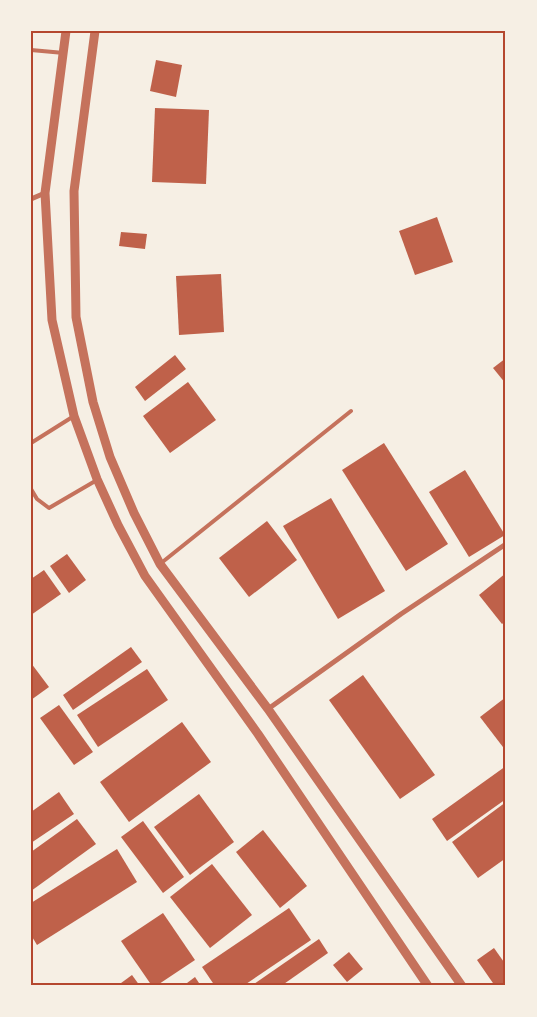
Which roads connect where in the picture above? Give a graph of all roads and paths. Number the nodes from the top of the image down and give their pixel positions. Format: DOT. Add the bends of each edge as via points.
graph roads {
  1 [pos="66,31"];
  2 [pos="95,31"];
  3 [pos="31,50"];
  4 [pos="64,53"];
  5 [pos="45,193"];
  6 [pos="31,199"];
  7 [pos="352,411"];
  8 [pos="74,416"];
  9 [pos="31,444"];
  10 [pos="97,479"];
  11 [pos="31,489"];
  12 [pos="37,499"];
  13 [pos="31,502"];
  14 [pos="506,544"];
  15 [pos="160,564"];
  16 [pos="268,709"];
  17 [pos="428,986"];
  18 [pos="462,986"];
  1 -- 4 [label="street"];
  2 -- 15 [label="street" via="74,191 76,317 93,402 110,457"];
  3 -- 4 [label="lane"];
  4 -- 5 [label="street"];
  5 -- 6 [label="street"];
  5 -- 8 [label="street" via="52,320"];
  7 -- 15 [label="lane"];
  8 -- 9 [label="lane"];
  8 -- 10 [label="street"];
  10 -- 12 [label="lane" via="49,508"];
  10 -- 17 [label="street" via="145,576 258,734"];
  11 -- 12 [label="lane"];
  12 -- 13 [label="lane"];
  14 -- 16 [label="street"];
  15 -- 16 [label="street"];
  16 -- 18 [label="street"];
}
